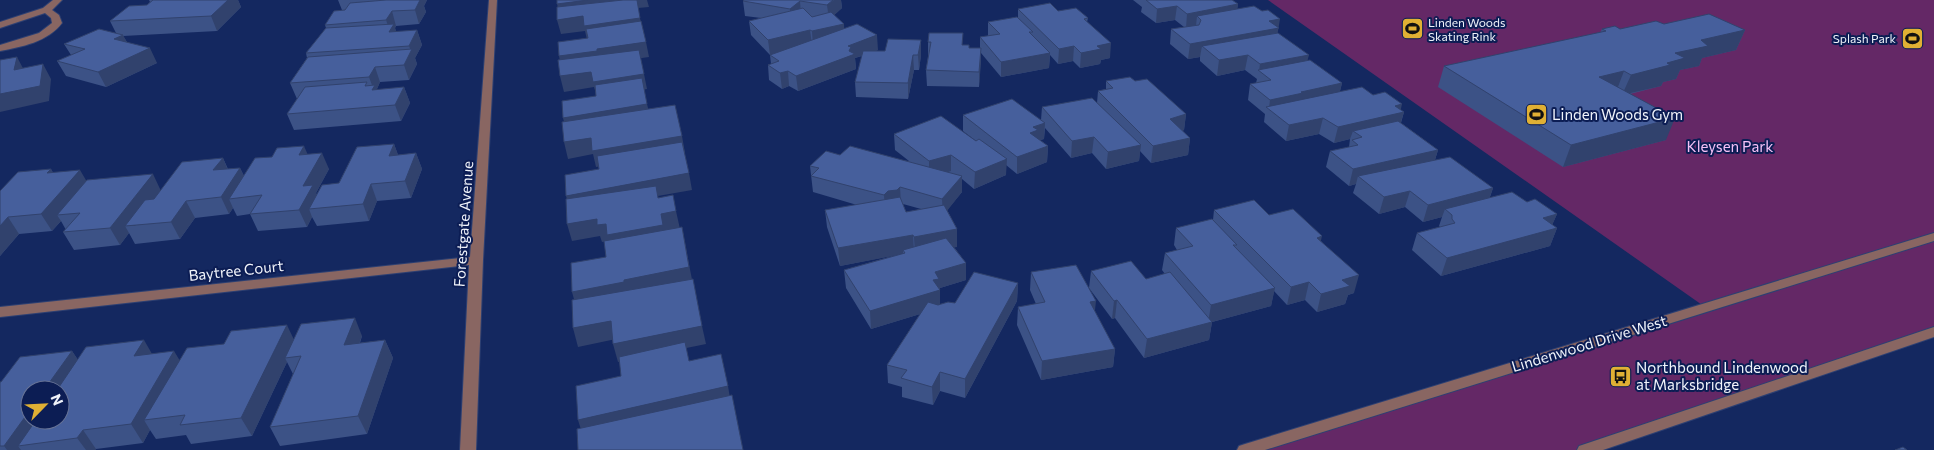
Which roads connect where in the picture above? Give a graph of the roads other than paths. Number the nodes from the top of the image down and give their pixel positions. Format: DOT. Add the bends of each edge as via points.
graph roads {
  1 [pos="58,0"];
  2 [pos="493,0"];
  3 [pos="46,10"];
  4 [pos="0,25"];
  5 [pos="0,48"];
  6 [pos="1934,237"];
  7 [pos="476,260"];
  8 [pos="0,312"];
  9 [pos="1934,332"];
  10 [pos="468,450"];
  11 [pos="1245,450"];
  12 [pos="1585,450"];
  1 -- 3 [label="street"];
  2 -- 7 [label="street, Forestgate Avenue"];
  3 -- 4 [label="street"];
  3 -- 5 [label="street" via="57,19 50,31 32,40"];
  6 -- 11 [label="street, Lindenwood Drive West"];
  7 -- 8 [label="street, Baytree Court"];
  7 -- 10 [label="street, Forestgate Avenue"];
  9 -- 12 [label="street"];
}
